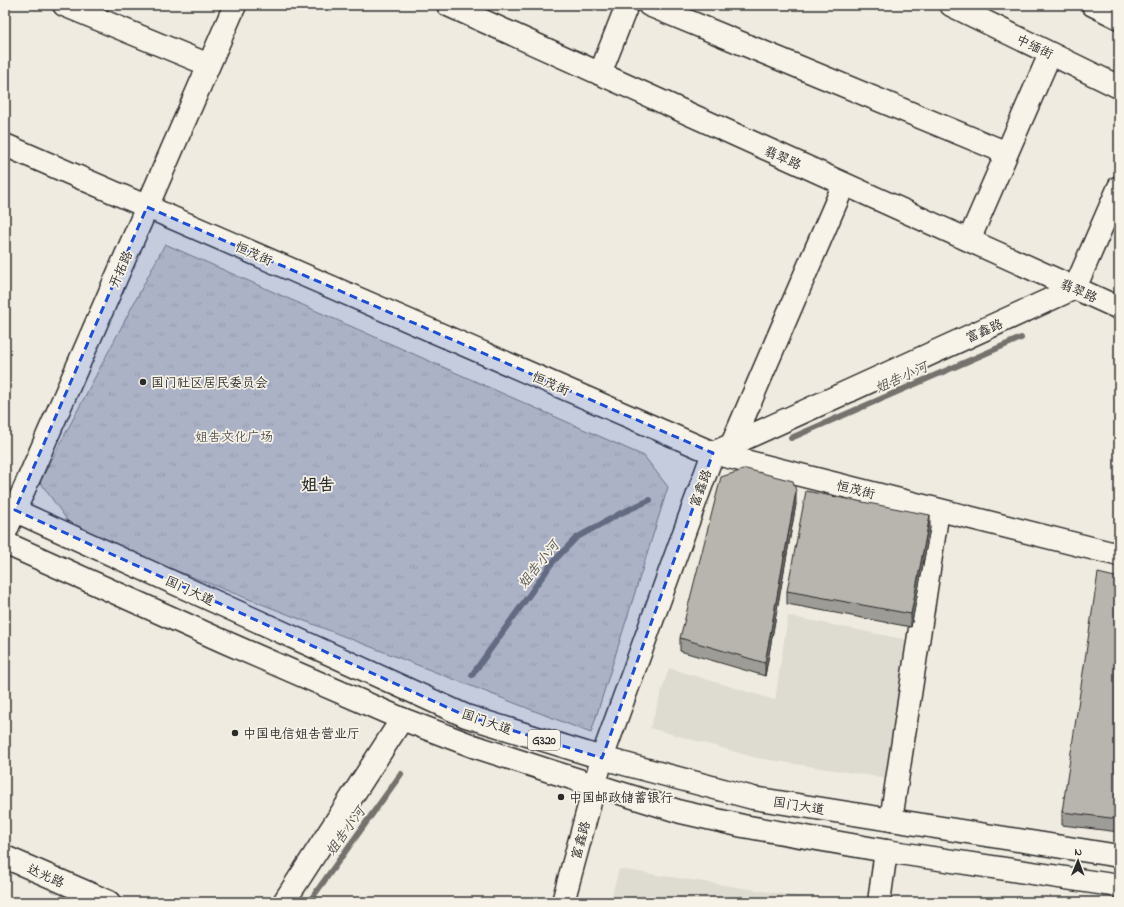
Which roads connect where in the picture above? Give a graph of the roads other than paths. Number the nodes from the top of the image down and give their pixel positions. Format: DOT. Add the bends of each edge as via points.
graph roads {
  1 [pos="64,5"];
  2 [pos="235,5"];
  3 [pos="448,5"];
  4 [pos="627,5"];
  5 [pos="649,5"];
  6 [pos="951,5"];
  7 [pos="1093,5"];
  8 [pos="1119,18"];
  9 [pos="1050,54"];
  10 [pos="209,65"];
  11 [pos="600,74"];
  12 [pos="1119,87"];
  13 [pos="5,145"];
  14 [pos="1007,153"];
  15 [pos="844,184"];
  16 [pos="1119,187"];
  17 [pos="147,207"];
  18 [pos="969,240"];
  19 [pos="1075,288"];
  20 [pos="1119,308"];
  21 [pos="732,444"];
  22 [pos="713,453"];
  23 [pos="10,508"];
  24 [pos="938,510"];
  25 [pos="5,533"];
  26 [pos="5,543"];
  27 [pos="1119,555"];
  28 [pos="402,719"];
  29 [pos="602,758"];
  30 [pos="594,785"];
  31 [pos="891,820"];
  32 [pos="886,851"];
  33 [pos="1119,856"];
  34 [pos="5,857"];
  35 [pos="1119,886"];
  36 [pos="108,902"];
  37 [pos="284,902"];
  38 [pos="563,902"];
  39 [pos="879,902"];
  1 -- 10 [label="main road"];
  2 -- 10 [label="main road, 开拓路"];
  3 -- 11 [label="main road, 翡翠路"];
  4 -- 11 [label="main road"];
  5 -- 14 [label="main road"];
  6 -- 9 [label="main road, 中缅街"];
  7 -- 8 [label="main road"];
  9 -- 12 [label="main road, 中缅街"];
  9 -- 14 [label="main road"];
  10 -- 17 [label="main road, 开拓路"];
  11 -- 15 [label="main road, 翡翠路"];
  13 -- 17 [label="main road, 恒茂街"];
  14 -- 18 [label="main road"];
  15 -- 18 [label="main road, 翡翠路"];
  15 -- 21 [label="main road"];
  16 -- 19 [label="main road"];
  17 -- 22 [label="main road, 恒茂街"];
  17 -- 23 [label="main road, 开拓路"];
  18 -- 19 [label="main road, 翡翠路"];
  19 -- 20 [label="main road, 翡翠路"];
  19 -- 21 [label="main road, 富鑫路"];
  21 -- 22 [label="main road, 富鑫路"];
  22 -- 24 [label="main road, 恒茂街"];
  22 -- 29 [label="main road, 富鑫路"];
  23 -- 25 [label="main road, 开拓路"];
  23 -- 29 [label="main road, 国门大道 / G320" via="466,716"];
  24 -- 27 [label="main road, 恒茂街"];
  24 -- 31 [label="main road"];
  26 -- 28 [label="main road, G320"];
  28 -- 30 [label="main road, G320" via="473,746"];
  28 -- 37 [label="main road"];
  29 -- 30 [label="main road, 富鑫路"];
  29 -- 31 [label="main road, 国门大道 / G320" via="753,798"];
  30 -- 32 [label="main road, G320" via="681,812 743,826"];
  30 -- 38 [label="main road, 富鑫路"];
  31 -- 33 [label="main road, 国门大道 / G320"];
  32 -- 35 [label="main road, G320"];
  32 -- 39 [label="main road"];
  34 -- 36 [label="main road, 达光路"];
}
